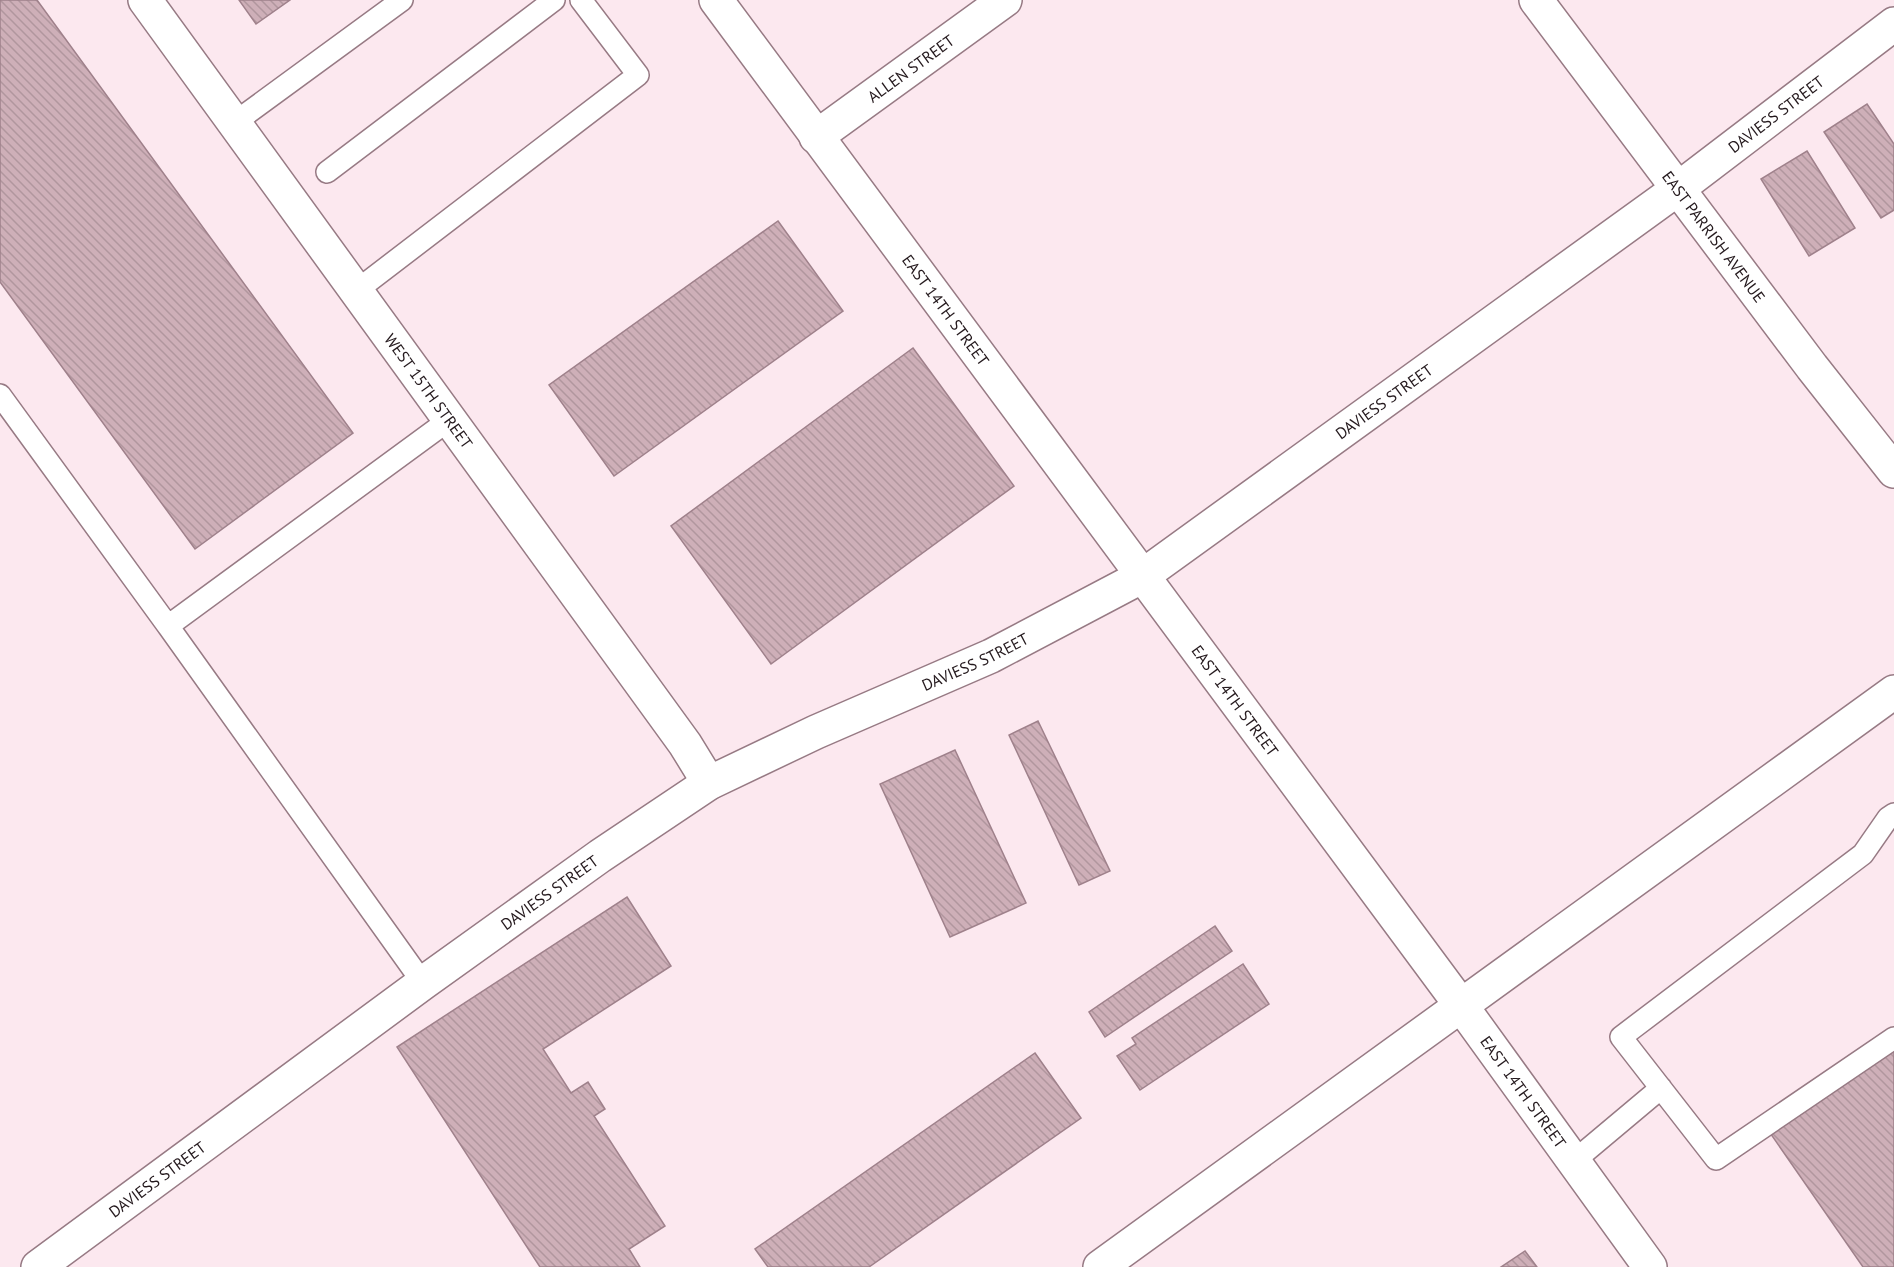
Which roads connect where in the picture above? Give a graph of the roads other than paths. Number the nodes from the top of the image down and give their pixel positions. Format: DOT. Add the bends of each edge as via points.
graph roads {
  1 [pos="145,0"];
  2 [pos="402,0"];
  3 [pos="554,0"];
  4 [pos="581,0"];
  5 [pos="716,0"];
  6 [pos="1005,0"];
  7 [pos="1536,0"];
  8 [pos="1894,24"];
  9 [pos="234,123"];
  10 [pos="816,137"];
  11 [pos="327,171"];
  12 [pos="1679,189"];
  13 [pos="356,291"];
  14 [pos="0,395"];
  15 [pos="449,420"];
  16 [pos="1894,471"];
  17 [pos="1142,578"];
  18 [pos="168,626"];
  19 [pos="1894,692"];
  20 [pos="709,783"];
  21 [pos="1892,820"];
  22 [pos="423,983"];
  23 [pos="1460,1004"];
  24 [pos="1894,1038"];
  25 [pos="1661,1088"];
  26 [pos="1574,1161"];
  27 [pos="38,1267"];
  28 [pos="1100,1267"];
  29 [pos="1650,1267"];
  1 -- 9 [label="street, WEST 15TH STREET"];
  2 -- 9 [label="lane"];
  3 -- 11 [label="lane"];
  4 -- 13 [label="lane" via="638,75"];
  5 -- 10 [label="street, EAST 14TH STREET"];
  6 -- 10 [label="street, ALLEN STREET"];
  7 -- 12 [label="street, EAST PARRISH AVENUE"];
  8 -- 12 [label="street, DAVIESS STREET"];
  9 -- 13 [label="street, WEST 15TH STREET"];
  10 -- 17 [label="street, EAST 14TH STREET"];
  12 -- 16 [label="street, EAST PARRISH AVENUE"];
  12 -- 17 [label="street, DAVIESS STREET"];
  13 -- 15 [label="street, WEST 15TH STREET"];
  14 -- 18 [label="lane"];
  15 -- 18 [label="lane"];
  15 -- 20 [label="street, WEST 15TH STREET" via="685,744"];
  17 -- 20 [label="street, DAVIESS STREET" via="991,656"];
  17 -- 23 [label="street, EAST 14TH STREET"];
  18 -- 22 [label="lane"];
  19 -- 23 [label="street"];
  20 -- 22 [label="street, DAVIESS STREET"];
  21 -- 25 [label="lane" via="1863,854 1621,1037"];
  22 -- 27 [label="street, DAVIESS STREET"];
  23 -- 26 [label="street, EAST 14TH STREET"];
  23 -- 28 [label="street"];
  24 -- 25 [label="lane" via="1716,1159"];
  25 -- 26 [label="lane"];
  26 -- 29 [label="street, EAST 14TH STREET"];
}
